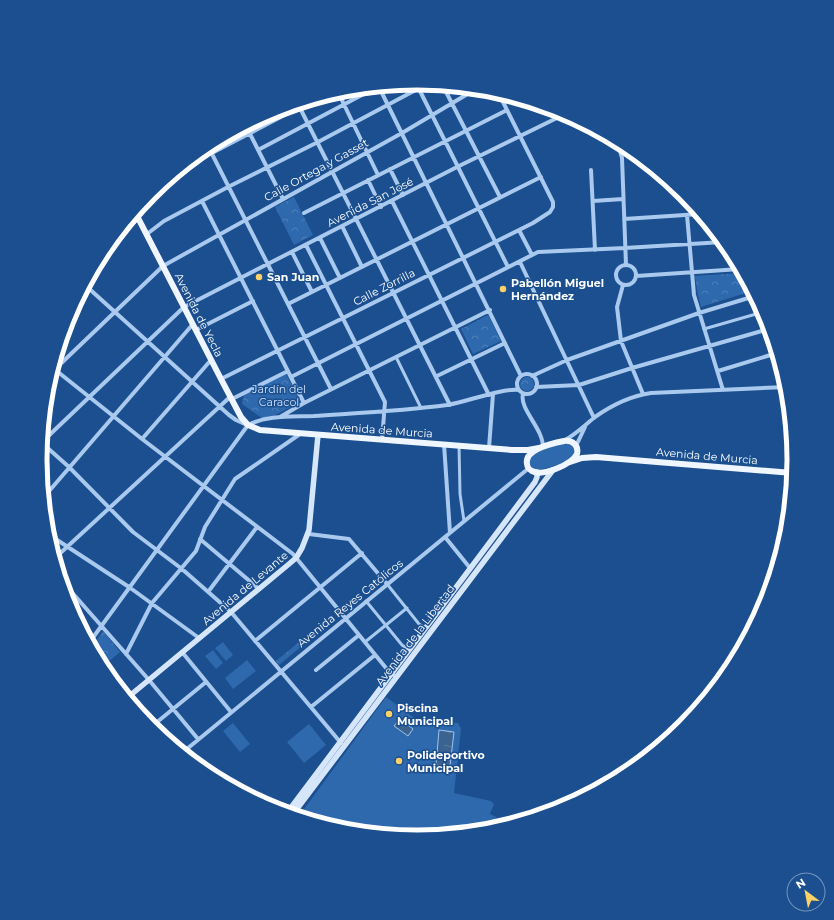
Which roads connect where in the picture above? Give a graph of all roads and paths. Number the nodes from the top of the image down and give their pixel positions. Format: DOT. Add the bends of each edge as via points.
graph roads {
  1 [pos="414,90"];
  2 [pos="419,90"];
  3 [pos="446,91"];
  4 [pos="381,92"];
  5 [pos="364,94"];
  6 [pos="468,94"];
  7 [pos="341,98"];
  8 [pos="502,100"];
  9 [pos="452,103"];
  10 [pos="344,104"];
  11 [pos="387,104"];
  12 [pos="301,109"];
  13 [pos="507,110"];
  14 [pos="283,115"];
  15 [pos="431,115"];
  16 [pos="558,118"];
  17 [pos="353,122"];
  18 [pos="309,124"];
  19 [pos="248,131"];
  20 [pos="466,131"];
  21 [pos="402,133"];
  22 [pos="250,134"];
  23 [pos="520,136"];
  24 [pos="445,141"];
  25 [pos="318,142"];
  26 [pos="258,150"];
  27 [pos="619,150"];
  28 [pos="367,152"];
  29 [pos="212,153"];
  30 [pos="479,156"];
  31 [pos="414,157"];
  32 [pos="266,167"];
  33 [pos="457,167"];
  34 [pos="390,169"];
  35 [pos="591,170"];
  36 [pos="333,171"];
  37 [pos="378,175"];
  38 [pos="541,177"];
  39 [pos="368,180"];
  40 [pos="427,183"];
  41 [pos="228,187"];
  42 [pos="343,192"];
  43 [pos="403,195"];
  44 [pos="500,197"];
  45 [pos="283,199"];
  46 [pos="623,200"];
  47 [pos="202,201"];
  48 [pos="392,201"];
  49 [pos="592,201"];
  50 [pos="381,207"];
  51 [pos="479,208"];
  52 [pos="304,213"];
  53 [pos="687,214"];
  54 [pos="693,214"];
  55 [pos="138,217"];
  56 [pos="356,219"];
  57 [pos="624,219"];
  58 [pos="245,220"];
  59 [pos="447,224"];
  60 [pos="342,226"];
  61 [pos="519,230"];
  62 [pos="147,234"];
  63 [pos="220,236"];
  64 [pos="320,238"];
  65 [pos="412,242"];
  66 [pos="496,242"];
  67 [pos="716,242"];
  68 [pos="306,244"];
  69 [pos="689,244"];
  70 [pos="625,248"];
  71 [pos="595,250"];
  72 [pos="292,252"];
  73 [pos="532,255"];
  74 [pos="463,257"];
  75 [pos="376,260"];
  76 [pos="520,262"];
  77 [pos="267,263"];
  78 [pos="626,265"];
  79 [pos="163,266"];
  80 [pos="362,267"];
  81 [pos="508,267"];
  82 [pos="734,270"];
  83 [pos="691,273"];
  84 [pos="429,275"];
  85 [pos="636,276"];
  86 [pos="241,277"];
  87 [pos="340,278"];
  88 [pos="477,283"];
  89 [pos="623,285"];
  90 [pos="326,286"];
  91 [pos="90,288"];
  92 [pos="312,292"];
  93 [pos="394,292"];
  94 [pos="750,298"];
  95 [pos="253,301"];
  96 [pos="442,301"];
  97 [pos="288,304"];
  98 [pos="184,307"];
  99 [pos="490,310"];
  100 [pos="115,311"];
  101 [pos="699,313"];
  102 [pos="757,314"];
  103 [pos="343,318"];
  104 [pos="407,319"];
  105 [pos="193,324"];
  106 [pos="455,327"];
  107 [pos="704,329"];
  108 [pos="196,330"];
  109 [pos="763,331"];
  110 [pos="305,337"];
  111 [pos="621,341"];
  112 [pos="148,342"];
  113 [pos="505,343"];
  114 [pos="356,344"];
  115 [pos="421,345"];
  116 [pos="709,346"];
  117 [pos="278,351"];
  118 [pos="771,355"];
  119 [pos="164,356"];
  120 [pos="211,356"];
  121 [pos="396,358"];
  122 [pos="472,360"];
  123 [pos="567,360"];
  124 [pos="60,363"];
  125 [pos="318,363"];
  126 [pos="632,368"];
  127 [pos="370,370"];
  128 [pos="288,371"];
  129 [pos="718,371"];
  130 [pos="58,373"];
  131 [pos="437,376"];
  132 [pos="521,376"];
  133 [pos="532,376"];
  134 [pos="291,377"];
  135 [pos="221,379"];
  136 [pos="192,381"];
  137 [pos="579,385"];
  138 [pos="536,387"];
  139 [pos="780,387"];
  140 [pos="331,389"];
  141 [pos="519,390"];
  142 [pos="723,390"];
  143 [pos="491,394"];
  144 [pos="523,394"];
  145 [pos="643,394"];
  146 [pos="90,397"];
  147 [pos="231,398"];
  148 [pos="304,403"];
  149 [pos="450,404"];
  150 [pos="219,407"];
  151 [pos="420,408"];
  152 [pos="384,411"];
  153 [pos="113,416"];
  154 [pos="278,418"];
  155 [pos="594,418"];
  156 [pos="587,424"];
  157 [pos="248,425"];
  158 [pos="300,433"];
  159 [pos="318,435"];
  160 [pos="48,436"];
  161 [pos="142,439"];
  162 [pos="382,440"];
  163 [pos="564,441"];
  164 [pos="444,444"];
  165 [pos="459,445"];
  166 [pos="576,446"];
  167 [pos="48,447"];
  168 [pos="490,448"];
  169 [pos="541,448"];
  170 [pos="514,450"];
  171 [pos="165,457"];
  172 [pos="596,457"];
  173 [pos="527,462"];
  174 [pos="570,462"];
  175 [pos="69,467"];
  176 [pos="529,468"];
  177 [pos="554,469"];
  178 [pos="537,472"];
  179 [pos="786,472"];
  180 [pos="203,486"];
  181 [pos="49,491"];
  182 [pos="222,501"];
  183 [pos="109,508"];
  184 [pos="464,522"];
  185 [pos="257,528"];
  186 [pos="450,532"];
  187 [pos="308,534"];
  188 [pos="445,537"];
  189 [pos="200,539"];
  190 [pos="56,540"];
  191 [pos="67,548"];
  192 [pos="157,549"];
  193 [pos="362,553"];
  194 [pos="60,554"];
  195 [pos="296,558"];
  196 [pos="229,565"];
  197 [pos="470,568"];
  198 [pos="182,569"];
  199 [pos="387,584"];
  200 [pos="129,587"];
  201 [pos="320,587"];
  202 [pos="259,589"];
  203 [pos="71,590"];
  204 [pos="208,592"];
  205 [pos="366,601"];
  206 [pos="152,604"];
  207 [pos="407,608"];
  208 [pos="231,612"];
  209 [pos="345,618"];
  210 [pos="102,625"];
  211 [pos="386,625"];
  212 [pos="425,628"];
  213 [pos="359,635"];
  214 [pos="93,638"];
  215 [pos="199,638"];
  216 [pos="255,641"];
  217 [pos="365,642"];
  218 [pos="408,650"];
  219 [pos="182,652"];
  220 [pos="126,654"];
  221 [pos="375,655"];
  222 [pos="316,670"];
  223 [pos="282,672"];
  224 [pos="394,674"];
  225 [pos="149,680"];
  226 [pos="206,682"];
  227 [pos="131,695"];
  228 [pos="311,707"];
  229 [pos="173,709"];
  230 [pos="231,712"];
  231 [pos="156,723"];
  232 [pos="198,740"];
  233 [pos="342,744"];
  234 [pos="186,749"];
  235 [pos="291,808"];
  236 [pos="296,809"];
  1 -- 11 [label="street"];
  2 -- 15 [label="street"];
  3 -- 9 [label="street"];
  4 -- 11 [label="street"];
  5 -- 10 [label="street"];
  6 -- 9 [label="street, Calle Ortega y Gasset"];
  7 -- 10 [label="street"];
  8 -- 13 [label="street"];
  9 -- 15 [label="street, Calle Ortega y Gasset"];
  9 -- 20 [label="street"];
  10 -- 17 [label="street"];
  10 -- 18 [label="street"];
  11 -- 17 [label="street"];
  11 -- 21 [label="street"];
  12 -- 18 [label="street"];
  13 -- 20 [label="street"];
  13 -- 23 [label="street"];
  14 -- 22 [label="street"];
  15 -- 21 [label="street, Calle Ortega y Gasset"];
  15 -- 24 [label="street"];
  16 -- 23 [label="street, Avenida San José"];
  17 -- 25 [label="street"];
  17 -- 28 [label="street"];
  18 -- 25 [label="street"];
  18 -- 26 [label="street"];
  19 -- 22 [label="street"];
  20 -- 24 [label="street"];
  20 -- 30 [label="street"];
  21 -- 28 [label="street, Calle Ortega y Gasset"];
  21 -- 31 [label="street"];
  22 -- 26 [label="street"];
  22 -- 29 [label="street"];
  23 -- 30 [label="street, Avenida San José"];
  23 -- 38 [label="street"];
  24 -- 31 [label="street"];
  24 -- 33 [label="street"];
  25 -- 32 [label="street"];
  25 -- 36 [label="street"];
  26 -- 32 [label="street"];
  27 -- 46 [label="street" via="622,158"];
  28 -- 36 [label="street, Calle Ortega y Gasset"];
  28 -- 37 [label="street"];
  29 -- 41 [label="street"];
  30 -- 33 [label="street, Avenida San José"];
  30 -- 44 [label="street"];
  31 -- 34 [label="street"];
  31 -- 40 [label="street"];
  32 -- 41 [label="street"];
  32 -- 45 [label="street"];
  33 -- 40 [label="street, Avenida San José"];
  33 -- 51 [label="street"];
  34 -- 37 [label="street"];
  34 -- 43 [label="street"];
  35 -- 49 [label="street"];
  36 -- 42 [label="street"];
  36 -- 45 [label="street, Calle Ortega y Gasset"];
  37 -- 39 [label="street"];
  38 -- 44 [label="street"];
  38 -- 61 [label="street, Calle Zorrilla" via="554,202 553,207 545,216"];
  39 -- 42 [label="street"];
  39 -- 50 [label="street"];
  40 -- 43 [label="street, Avenida San José"];
  40 -- 59 [label="street"];
  41 -- 47 [label="street"];
  41 -- 58 [label="street"];
  42 -- 52 [label="street"];
  42 -- 56 [label="street"];
  43 -- 48 [label="street, Avenida San José"];
  44 -- 51 [label="street"];
  45 -- 58 [label="street, Calle Ortega y Gasset"];
  46 -- 49 [label="street"];
  46 -- 57 [label="street"];
  47 -- 62 [label="street" via="164,221"];
  47 -- 63 [label="street"];
  48 -- 50 [label="street, Avenida San José"];
  48 -- 65 [label="street"];
  49 -- 71 [label="street"];
  50 -- 56 [label="street, Avenida San José"];
  51 -- 59 [label="street"];
  51 -- 66 [label="street"];
  53 -- 54 [label="street"];
  53 -- 57 [label="street"];
  53 -- 69 [label="street"];
  55 -- 62 [label="main road, Avenida de Yecla"];
  56 -- 60 [label="street, Avenida San José"];
  56 -- 75 [label="street"];
  57 -- 70 [label="street"];
  58 -- 63 [label="street, Calle Ortega y Gasset"];
  58 -- 77 [label="street"];
  59 -- 65 [label="street"];
  59 -- 74 [label="street"];
  60 -- 64 [label="street, Avenida San José"];
  60 -- 80 [label="street"];
  61 -- 66 [label="street, Calle Zorrilla"];
  61 -- 73 [label="street"];
  62 -- 79 [label="main road, Avenida de Yecla"];
  63 -- 79 [label="street, Calle Ortega y Gasset"];
  63 -- 86 [label="street"];
  64 -- 68 [label="street, Avenida San José"];
  64 -- 87 [label="street"];
  65 -- 75 [label="street"];
  65 -- 84 [label="street"];
  66 -- 74 [label="street, Calle Zorrilla"];
  66 -- 81 [label="street"];
  67 -- 69 [label="street"];
  68 -- 72 [label="street, Avenida San José"];
  68 -- 90 [label="street"];
  69 -- 70 [label="street"];
  69 -- 83 [label="street"];
  70 -- 71 [label="street"];
  70 -- 78 [label="street"];
  71 -- 73 [label="street" via="538,252"];
  72 -- 77 [label="street, Avenida San José"];
  72 -- 92 [label="street"];
  73 -- 76 [label="street"];
  74 -- 84 [label="street, Calle Zorrilla"];
  74 -- 88 [label="street"];
  75 -- 80 [label="street"];
  75 -- 93 [label="street"];
  76 -- 81 [label="street"];
  76 -- 123 [label="street"];
  77 -- 86 [label="street, Avenida San José"];
  77 -- 97 [label="street"];
  78 -- 85 [label="street" via="634,268"];
  78 -- 89 [label="street" via="620,267 616,274 617,281"];
  79 -- 98 [label="main road, Avenida de Yecla"];
  79 -- 100 [label="street, Calle Ortega y Gasset"];
  80 -- 87 [label="street"];
  81 -- 88 [label="street"];
  82 -- 83 [label="street"];
  83 -- 85 [label="street"];
  83 -- 101 [label="street"];
  84 -- 93 [label="street, Calle Zorrilla"];
  84 -- 96 [label="street"];
  85 -- 89 [label="street" via="631,285"];
  86 -- 95 [label="street"];
  86 -- 98 [label="street, Avenida San José"];
  87 -- 90 [label="street"];
  88 -- 96 [label="street"];
  88 -- 99 [label="street"];
  89 -- 111 [label="street" via="617,307"];
  90 -- 92 [label="street"];
  90 -- 103 [label="street"];
  91 -- 100 [label="street"];
  92 -- 97 [label="street"];
  93 -- 103 [label="street, Calle Zorrilla"];
  93 -- 104 [label="street"];
  94 -- 101 [label="street"];
  95 -- 108 [label="street"];
  95 -- 117 [label="street"];
  96 -- 104 [label="street"];
  96 -- 106 [label="street"];
  97 -- 110 [label="street"];
  98 -- 105 [label="main road, Avenida de Yecla"];
  98 -- 112 [label="street, Avenida San José"];
  99 -- 106 [label="street"];
  99 -- 113 [label="street"];
  100 -- 112 [label="street"];
  100 -- 124 [label="street, Calle Ortega y Gasset"];
  101 -- 107 [label="street"];
  101 -- 111 [label="street"];
  102 -- 107 [label="street"];
  103 -- 110 [label="street, Calle Zorrilla"];
  103 -- 114 [label="street"];
  104 -- 114 [label="street"];
  104 -- 115 [label="street"];
  105 -- 108 [label="main road, Avenida de Yecla"];
  105 -- 119 [label="street"];
  106 -- 115 [label="street"];
  106 -- 122 [label="street"];
  107 -- 116 [label="street"];
  108 -- 120 [label="main road, Avenida de Yecla"];
  109 -- 116 [label="street"];
  110 -- 117 [label="street, Calle Zorrilla"];
  110 -- 125 [label="street"];
  111 -- 123 [label="street"];
  111 -- 126 [label="street"];
  112 -- 119 [label="street"];
  112 -- 146 [label="street, Avenida San José"];
  113 -- 122 [label="street"];
  113 -- 132 [label="street"];
  114 -- 125 [label="street"];
  114 -- 127 [label="street"];
  115 -- 121 [label="street"];
  115 -- 131 [label="street"];
  116 -- 126 [label="street"];
  116 -- 129 [label="street"];
  117 -- 128 [label="street"];
  117 -- 135 [label="street, Calle Zorrilla"];
  118 -- 129 [label="street"];
  119 -- 136 [label="street"];
  119 -- 153 [label="street"];
  120 -- 135 [label="main road, Avenida de Yecla"];
  120 -- 136 [label="street"];
  121 -- 127 [label="street"];
  121 -- 151 [label="street"];
  122 -- 131 [label="street"];
  122 -- 143 [label="street"];
  123 -- 133 [label="street"];
  123 -- 137 [label="street"];
  125 -- 134 [label="street"];
  125 -- 140 [label="street"];
  126 -- 137 [label="street"];
  126 -- 145 [label="street"];
  127 -- 140 [label="street"];
  127 -- 152 [label="street" via="385,402"];
  128 -- 134 [label="street"];
  128 -- 147 [label="street"];
  129 -- 142 [label="street"];
  130 -- 146 [label="street"];
  131 -- 149 [label="street"];
  132 -- 133 [label="street"];
  132 -- 141 [label="street" via="517,382"];
  133 -- 138 [label="street"];
  134 -- 148 [label="street"];
  135 -- 147 [label="main road, Avenida de Yecla"];
  136 -- 150 [label="street"];
  136 -- 161 [label="street"];
  137 -- 138 [label="street"];
  137 -- 155 [label="street"];
  138 -- 144 [label="street" via="532,393"];
  139 -- 142 [label="street"];
  140 -- 148 [label="street"];
  141 -- 143 [label="street"];
  141 -- 144 [label="street"];
  142 -- 145 [label="street"];
  143 -- 149 [label="street"];
  143 -- 168 [label="street"];
  144 -- 169 [label="street" via="522,402 542,435"];
  145 -- 155 [label="street" via="620,402"];
  146 -- 153 [label="street"];
  146 -- 160 [label="street, Avenida San José"];
  147 -- 150 [label="street"];
  147 -- 157 [label="main road, Avenida de Yecla"];
  148 -- 154 [label="street"];
  149 -- 151 [label="street"];
  150 -- 157 [label="street" via="236,420"];
  150 -- 171 [label="street"];
  151 -- 152 [label="street"];
  152 -- 154 [label="street"];
  152 -- 162 [label="street"];
  153 -- 161 [label="street"];
  153 -- 175 [label="street"];
  154 -- 157 [label="street"];
  155 -- 156 [label="street"];
  156 -- 163 [label="street"];
  156 -- 166 [label="street"];
  157 -- 158 [label="main road, Avenida de Murcia" via="260,430"];
  157 -- 180 [label="street"];
  158 -- 159 [label="main road, Avenida de Murcia"];
  158 -- 182 [label="street" via="235,479"];
  159 -- 162 [label="main road, Avenida de Murcia"];
  159 -- 187 [label="main road, Avenida de Levante"];
  161 -- 171 [label="street"];
  162 -- 164 [label="main road, Avenida de Murcia"];
  163 -- 166 [label="main road" via="572,442"];
  163 -- 169 [label="main road, Avenida de Murcia"];
  164 -- 165 [label="main road, Avenida de Murcia"];
  164 -- 186 [label="street"];
  165 -- 168 [label="main road, Avenida de Murcia"];
  165 -- 184 [label="street" via="460,494"];
  166 -- 172 [label="main road"];
  166 -- 174 [label="main road" via="577,454"];
  167 -- 175 [label="street"];
  168 -- 170 [label="main road, Avenida de Murcia"];
  169 -- 170 [label="main road, Avenida de Murcia"];
  169 -- 173 [label="main road" via="528,456"];
  170 -- 173 [label="main road"];
  171 -- 180 [label="street"];
  171 -- 183 [label="street"];
  172 -- 174 [label="main road"];
  172 -- 179 [label="main road, Avenida de Murcia"];
  173 -- 176 [label="main road"];
  174 -- 177 [label="main road"];
  175 -- 181 [label="street"];
  175 -- 183 [label="street"];
  176 -- 178 [label="main road"];
  176 -- 184 [label="street, Avenida Reyes Católicos"];
  177 -- 178 [label="main road"];
  177 -- 224 [label="main road, Avenida de la Libertad"];
  178 -- 197 [label="main road" via="536,482"];
  180 -- 182 [label="street"];
  180 -- 192 [label="street"];
  182 -- 185 [label="street"];
  182 -- 189 [label="street"];
  183 -- 191 [label="street"];
  183 -- 192 [label="street" via="133,532"];
  184 -- 186 [label="street, Avenida Reyes Católicos"];
  185 -- 195 [label="street"];
  185 -- 196 [label="street"];
  186 -- 188 [label="street, Avenida Reyes Católicos"];
  187 -- 193 [label="street" via="349,539"];
  187 -- 195 [label="main road, Avenida de Levante"];
  188 -- 197 [label="street"];
  188 -- 199 [label="street, Avenida Reyes Católicos"];
  189 -- 196 [label="street"];
  189 -- 198 [label="street" via="196,551"];
  190 -- 191 [label="street"];
  191 -- 194 [label="street"];
  191 -- 200 [label="street"];
  192 -- 198 [label="street"];
  192 -- 200 [label="street"];
  193 -- 199 [label="street"];
  193 -- 201 [label="street"];
  195 -- 201 [label="street"];
  195 -- 202 [label="main road, Avenida de Levante"];
  196 -- 202 [label="street"];
  196 -- 204 [label="street"];
  197 -- 212 [label="main road"];
  198 -- 204 [label="street"];
  198 -- 206 [label="street"];
  199 -- 205 [label="street, Avenida Reyes Católicos"];
  199 -- 207 [label="street"];
  200 -- 206 [label="street"];
  200 -- 210 [label="street"];
  201 -- 209 [label="street"];
  201 -- 216 [label="street"];
  202 -- 208 [label="main road, Avenida de Levante"];
  203 -- 210 [label="street"];
  204 -- 208 [label="street"];
  205 -- 209 [label="street, Avenida Reyes Católicos"];
  205 -- 211 [label="street"];
  206 -- 215 [label="street"];
  206 -- 220 [label="street"];
  207 -- 211 [label="street"];
  207 -- 212 [label="street"];
  208 -- 215 [label="main road, Avenida de Levante"];
  208 -- 216 [label="street"];
  209 -- 213 [label="street"];
  209 -- 223 [label="street, Avenida Reyes Católicos"];
  210 -- 214 [label="street"];
  210 -- 220 [label="street"];
  211 -- 217 [label="street"];
  211 -- 218 [label="street"];
  212 -- 218 [label="main road"];
  213 -- 217 [label="street"];
  213 -- 222 [label="street"];
  215 -- 219 [label="main road, Avenida de Levante"];
  216 -- 223 [label="street"];
  217 -- 221 [label="street"];
  218 -- 224 [label="main road"];
  219 -- 225 [label="main road, Avenida de Levante"];
  219 -- 226 [label="street"];
  220 -- 225 [label="street"];
  221 -- 224 [label="street"];
  221 -- 228 [label="street"];
  223 -- 228 [label="street"];
  223 -- 230 [label="street, Avenida Reyes Católicos"];
  224 -- 233 [label="main road"];
  225 -- 227 [label="main road, Avenida de Levante"];
  225 -- 229 [label="street"];
  226 -- 229 [label="street"];
  226 -- 230 [label="street"];
  228 -- 233 [label="street"];
  229 -- 231 [label="street"];
  229 -- 232 [label="street"];
  230 -- 232 [label="street, Avenida Reyes Católicos"];
  232 -- 234 [label="street, Avenida Reyes Católicos"];
  233 -- 235 [label="main road"];
  233 -- 236 [label="main road"];
}
